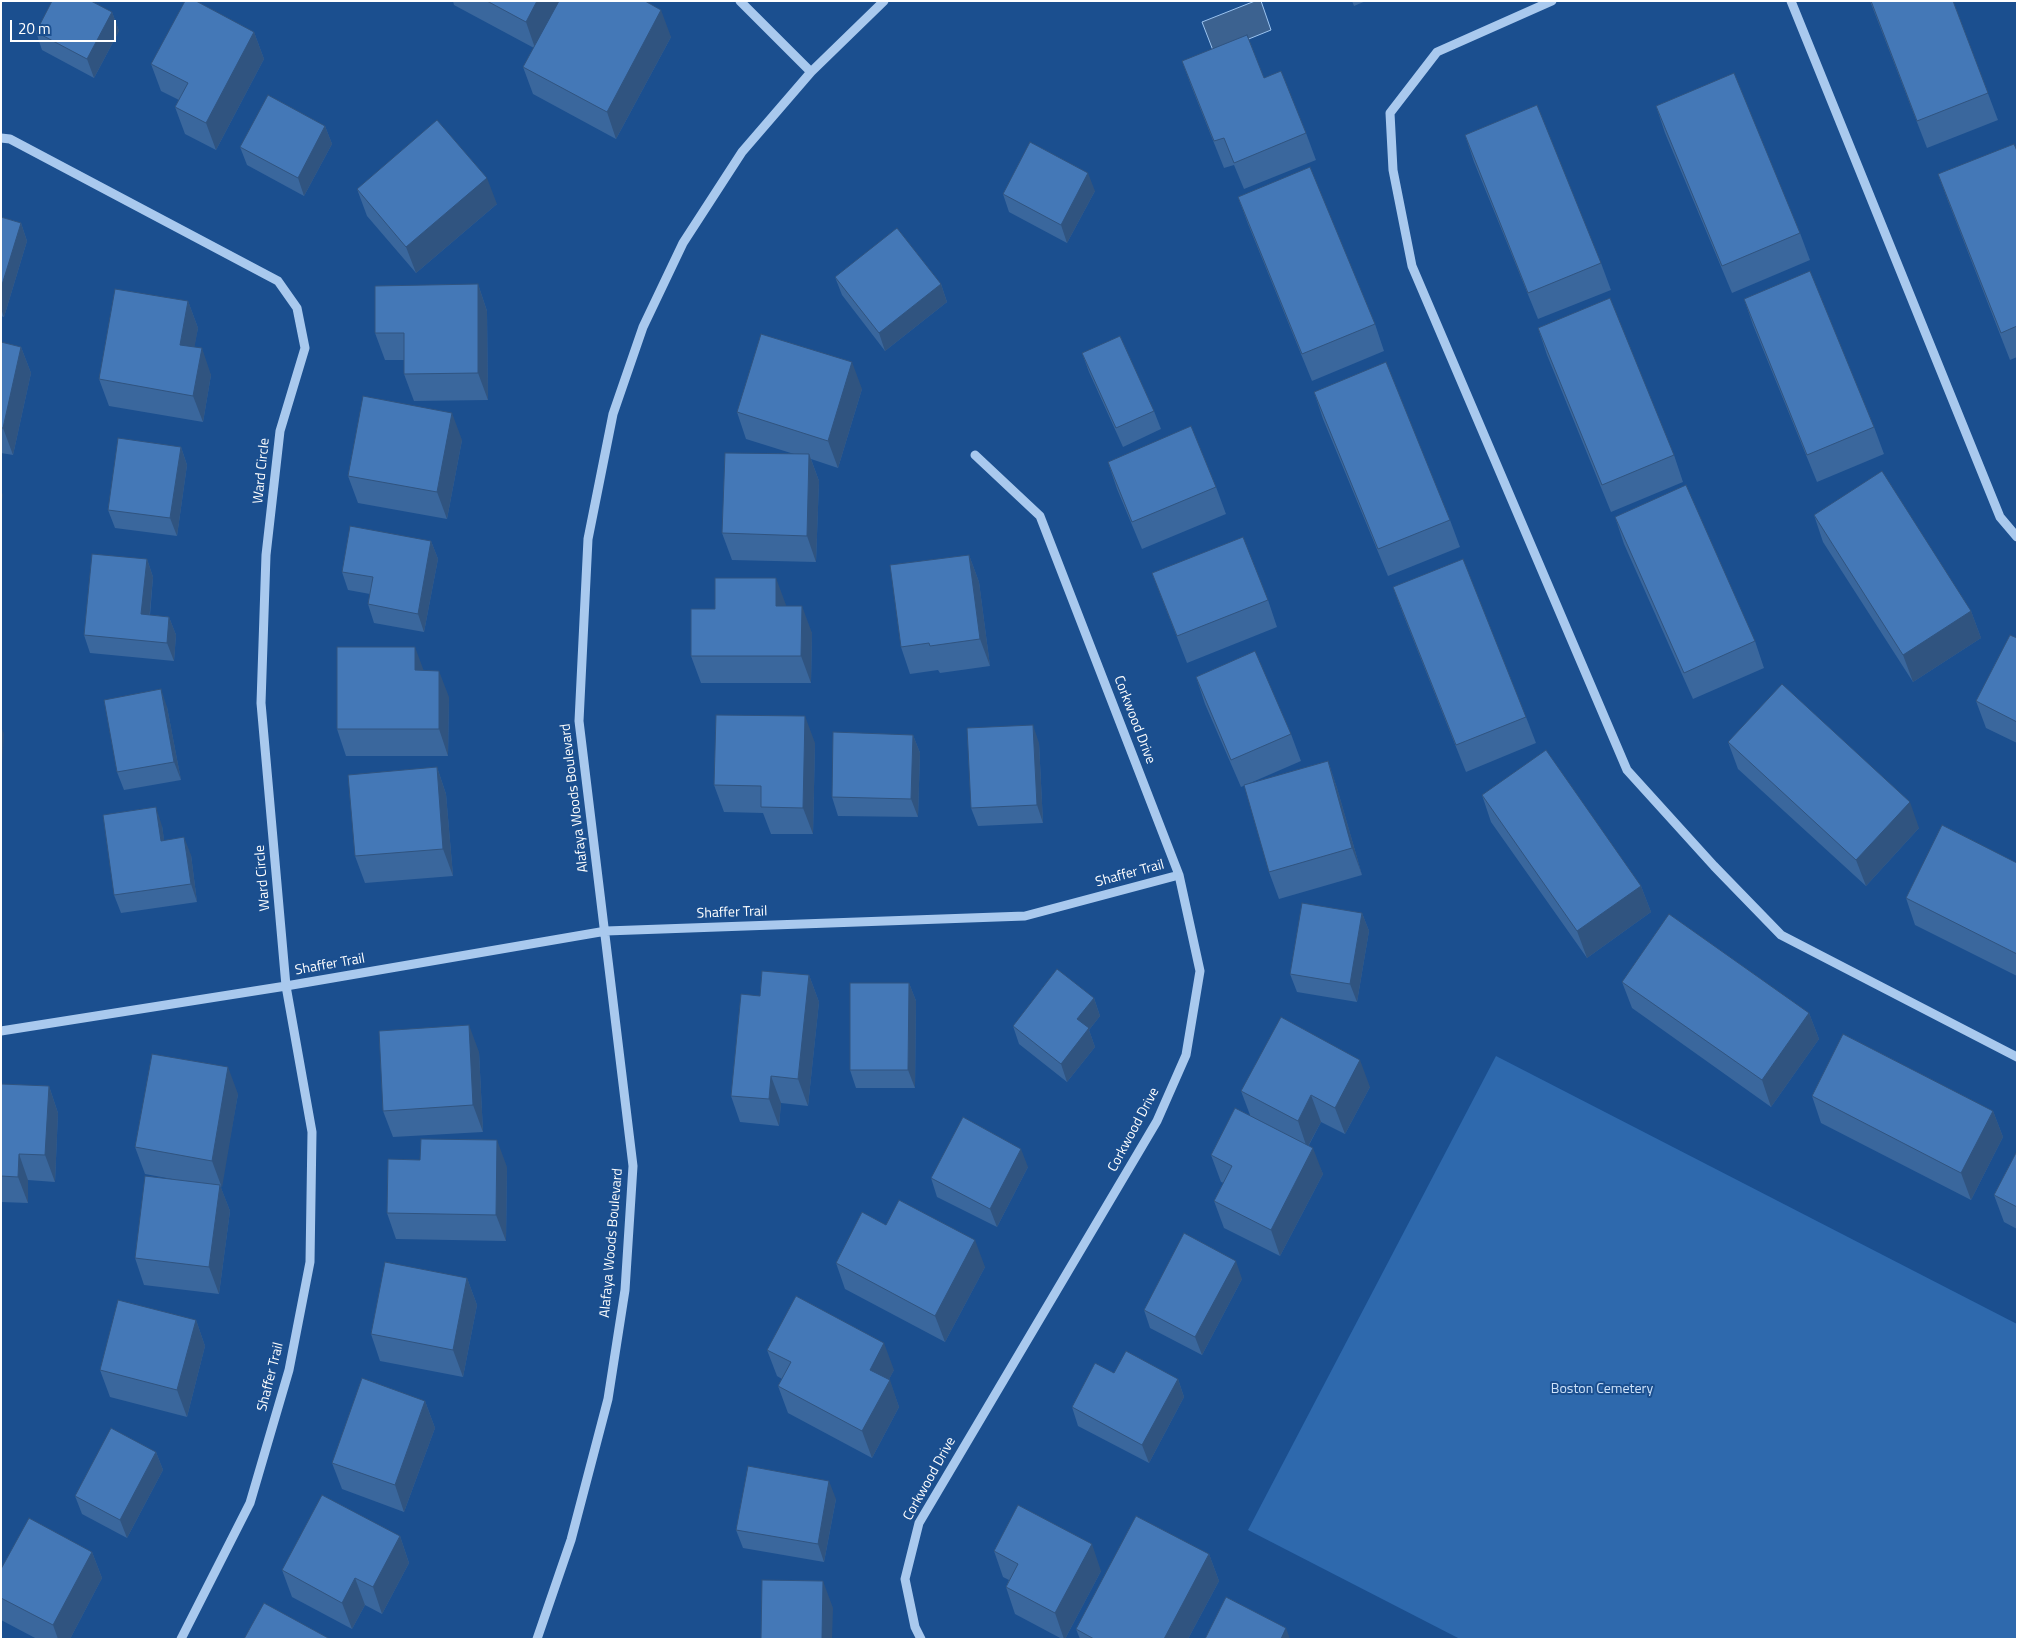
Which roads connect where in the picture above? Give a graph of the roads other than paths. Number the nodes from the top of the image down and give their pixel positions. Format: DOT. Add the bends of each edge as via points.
graph roads {
  1 [pos="740,1"];
  2 [pos="884,1"];
  3 [pos="1552,1"];
  4 [pos="1791,1"];
  5 [pos="811,72"];
  6 [pos="1,138"];
  7 [pos="975,455"];
  8 [pos="2017,537"];
  9 [pos="1179,875"];
  10 [pos="606,931"];
  11 [pos="286,986"];
  12 [pos="1,1031"];
  13 [pos="2017,1057"];
  14 [pos="181,1639"];
  15 [pos="537,1639"];
  16 [pos="921,1639"];
  1 -- 5 [label="street"];
  2 -- 5 [label="street, Alafaya Woods Boulevard"];
  3 -- 13 [label="street" via="1437,52 1390,113 1393,170 1412,266 1627,770 1780,935"];
  4 -- 8 [label="street" via="2000,517"];
  5 -- 10 [label="street, Alafaya Woods Boulevard" via="742,152 683,243 643,327 613,414 588,539 579,721"];
  6 -- 11 [label="street, Ward Circle" via="10,139 278,280 297,308 305,348 280,430 266,554 261,703"];
  7 -- 9 [label="street, Corkwood Drive" via="1040,516"];
  9 -- 10 [label="street, Shaffer Trail" via="1025,916"];
  9 -- 16 [label="street, Corkwood Drive" via="1200,971 1186,1055 1157,1121 919,1522 905,1579"];
  10 -- 11 [label="street, Shaffer Trail"];
  10 -- 15 [label="street, Alafaya Woods Boulevard" via="633,1166 625,1290 608,1399 571,1540"];
  11 -- 12 [label="street, Shaffer Trail"];
  11 -- 14 [label="street, Shaffer Trail" via="312,1132 310,1262 289,1370 250,1503"];
}
